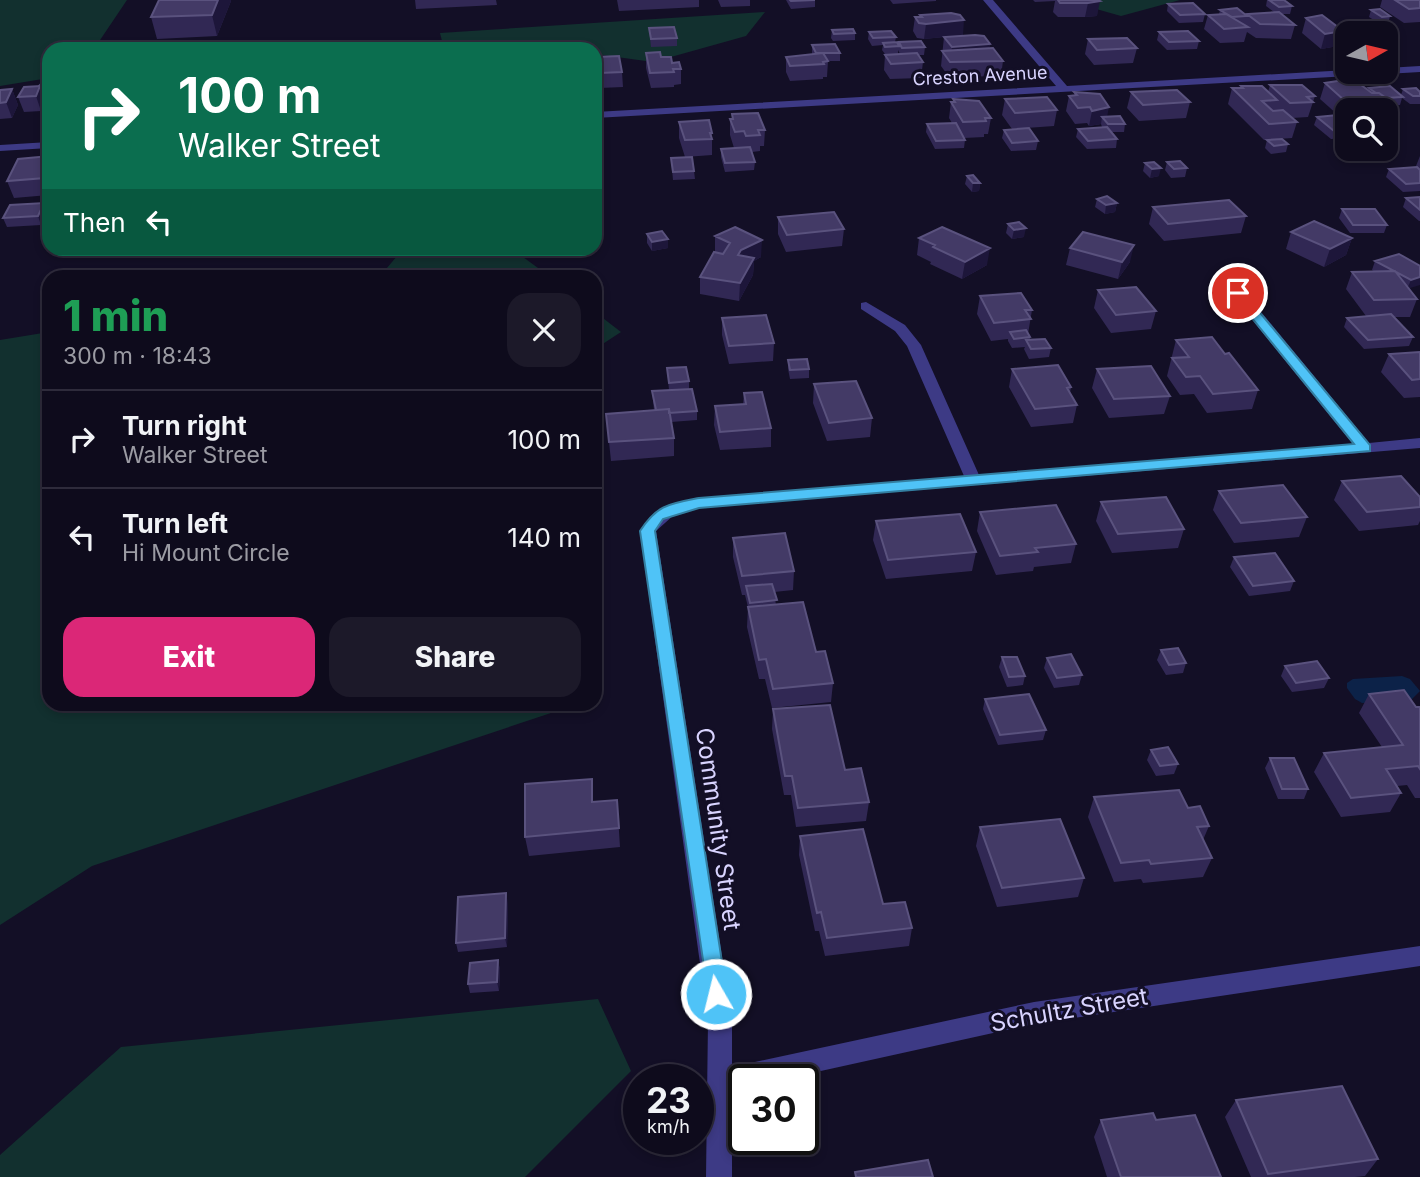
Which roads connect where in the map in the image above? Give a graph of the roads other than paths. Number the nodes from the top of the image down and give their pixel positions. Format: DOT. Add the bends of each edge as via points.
graph roads {
  1 [pos="988,0"];
  2 [pos="1420,69"];
  3 [pos="1398,70"];
  4 [pos="1335,74"];
  5 [pos="1065,89"];
  6 [pos="602,115"];
  7 [pos="42,145"];
  8 [pos="0,148"];
  9 [pos="1238,293"];
  10 [pos="866,306"];
  11 [pos="1420,443"];
  12 [pos="1365,448"];
  13 [pos="973,479"];
  14 [pos="1420,956"];
  15 [pos="722,1081"];
  16 [pos="719,1177"];
  1 -- 5 [label="street"];
  2 -- 3 [label="street"];
  4 -- 5 [label="street, Creston Avenue"];
  5 -- 6 [label="street, Creston Avenue"];
  7 -- 8 [label="street"];
  9 -- 12 [label="street"];
  10 -- 13 [label="street" via="900,328 914,345"];
  11 -- 12 [label="street"];
  12 -- 13 [label="street"];
  13 -- 15 [label="street, Community Street" via="679,507 658,516 648,531 720,1021"];
  14 -- 15 [label="street, Schultz Street" via="1034,1013"];
  15 -- 16 [label="street, Community Street"];
}
